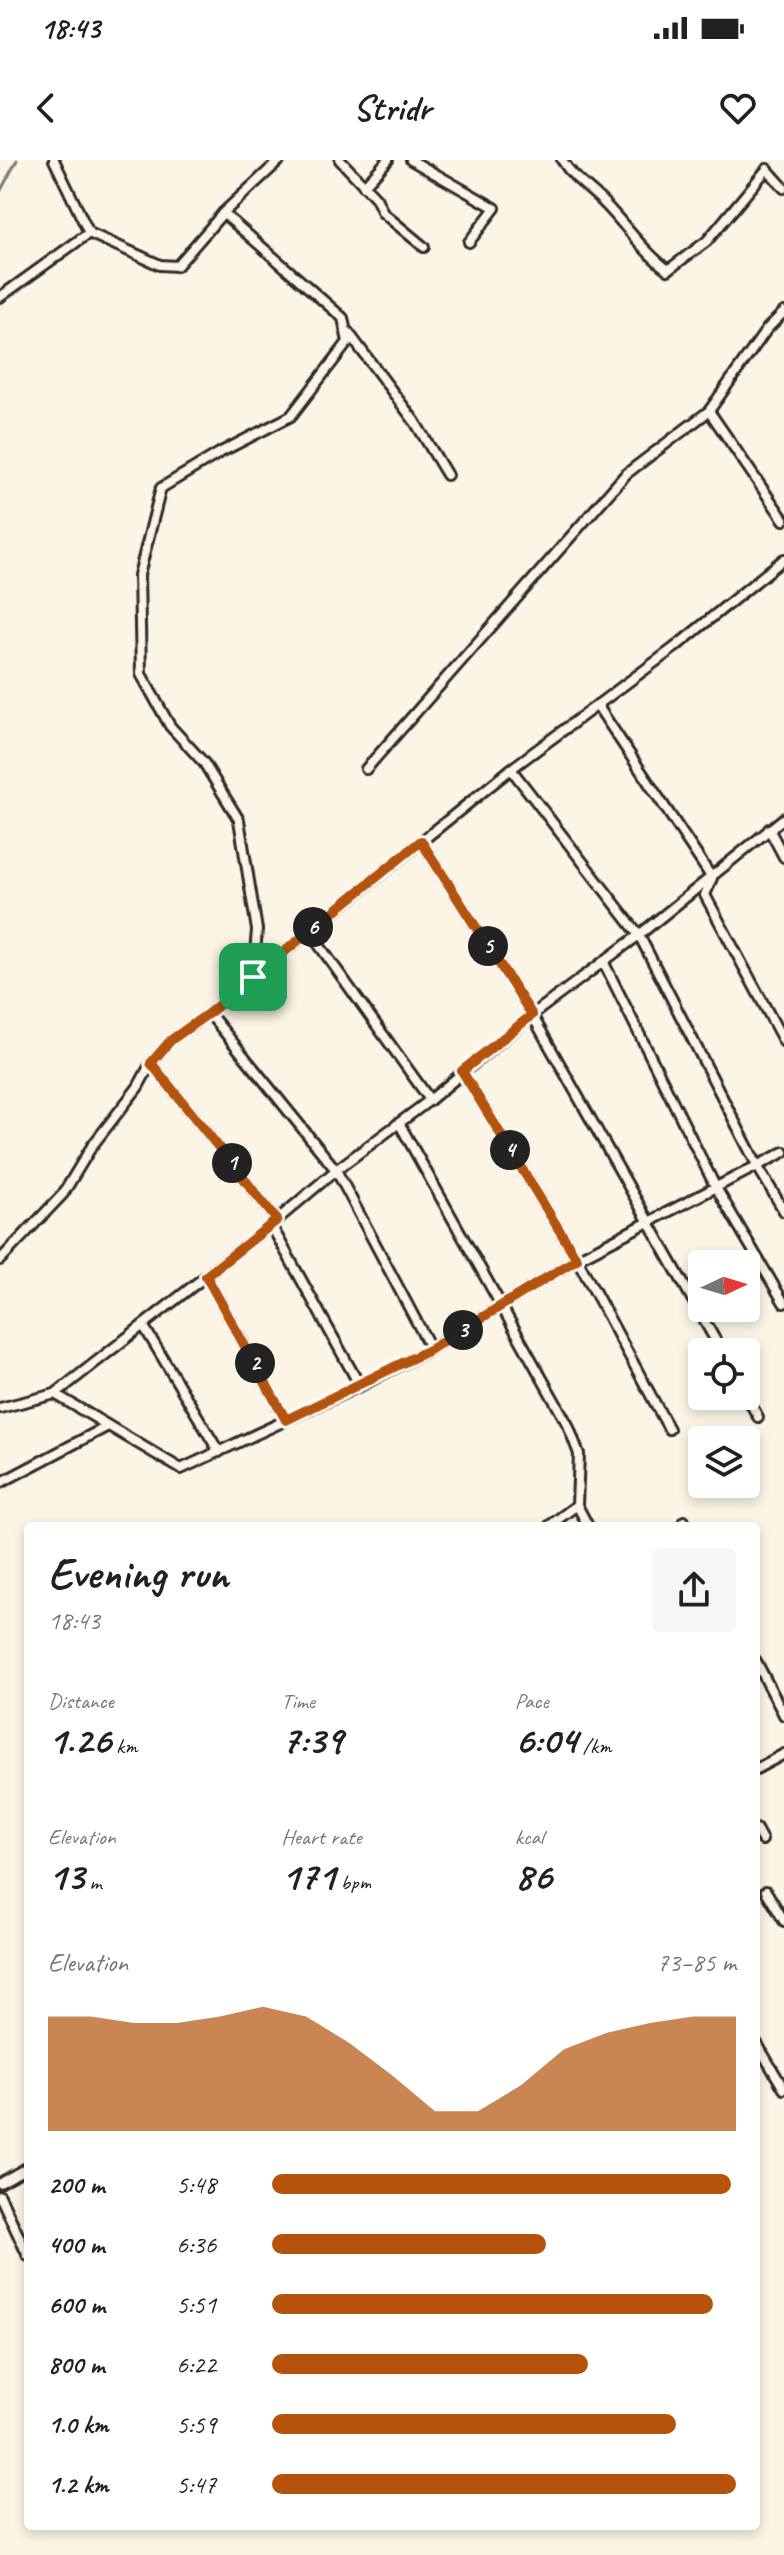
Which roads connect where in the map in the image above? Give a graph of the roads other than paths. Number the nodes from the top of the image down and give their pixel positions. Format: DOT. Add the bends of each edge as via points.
graph roads {
  1 [pos="54,160"];
  2 [pos="280,160"];
  3 [pos="340,160"];
  4 [pos="388,160"];
  5 [pos="411,160"];
  6 [pos="562,160"];
  7 [pos="364,186"];
  8 [pos="784,188"];
  9 [pos="223,213"];
  10 [pos="89,233"];
  11 [pos="469,242"];
  12 [pos="424,247"];
  13 [pos="0,297"];
  14 [pos="784,312"];
  15 [pos="345,328"];
  16 [pos="709,411"];
  17 [pos="447,475"];
  18 [pos="784,520"];
  19 [pos="784,559"];
  20 [pos="597,705"];
  21 [pos="366,769"];
  22 [pos="511,769"];
  23 [pos="784,818"];
  24 [pos="769,829"];
  25 [pos="421,841"];
  26 [pos="784,857"];
  27 [pos="712,878"];
  28 [pos="309,931"];
  29 [pos="639,935"];
  30 [pos="604,963"];
  31 [pos="253,977"];
  32 [pos="209,1013"];
  33 [pos="532,1015"];
  34 [pos="784,1042"];
  35 [pos="151,1063"];
  36 [pos="462,1071"];
  37 [pos="430,1100"];
  38 [pos="399,1123"];
  39 [pos="784,1152"];
  40 [pos="758,1167"];
  41 [pos="336,1170"];
  42 [pos="715,1186"];
  43 [pos="784,1211"];
  44 [pos="649,1221"];
  45 [pos="274,1222"];
  46 [pos="577,1259"];
  47 [pos="0,1260"];
  48 [pos="206,1276"];
  49 [pos="784,1303"];
  50 [pos="502,1307"];
  51 [pos="143,1325"];
  52 [pos="714,1338"];
  53 [pos="431,1349"];
  54 [pos="360,1386"];
  55 [pos="55,1394"];
  56 [pos="0,1408"];
  57 [pos="754,1410"];
  58 [pos="758,1417"];
  59 [pos="286,1420"];
  60 [pos="108,1426"];
  61 [pos="669,1429"];
  62 [pos="219,1452"];
  63 [pos="0,1483"];
  64 [pos="577,1505"];
  65 [pos="554,1522"];
  66 [pos="586,1522"];
  67 [pos="760,1669"];
  68 [pos="784,1715"];
  69 [pos="784,1754"];
  70 [pos="760,1767"];
  71 [pos="760,1836"];
  72 [pos="762,1840"];
  73 [pos="766,1891"];
  74 [pos="784,1921"];
  75 [pos="760,2049"];
  76 [pos="784,2089"];
  77 [pos="24,2169"];
  78 [pos="0,2183"];
  79 [pos="0,2196"];
  80 [pos="24,2247"];
  1 -- 10 [label="street"];
  2 -- 9 [label="street"];
  3 -- 7 [label="street"];
  4 -- 7 [label="street"];
  5 -- 11 [label="street" via="495,208"];
  6 -- 8 [label="street" via="573,178 668,270 707,241 767,169"];
  7 -- 12 [label="street" via="383,213"];
  9 -- 10 [label="street" via="177,266 160,265"];
  9 -- 15 [label="street" via="343,318"];
  10 -- 13 [label="street"];
  14 -- 16 [label="street"];
  15 -- 17 [label="street"];
  15 -- 31 [label="street" via="348,342 291,416 161,488 139,575 141,674 170,726 204,763 239,820 257,930"];
  16 -- 18 [label="street"];
  16 -- 21 [label="street" via="626,474"];
  19 -- 20 [label="street"];
  20 -- 22 [label="street"];
  20 -- 27 [label="street"];
  22 -- 25 [label="street"];
  22 -- 29 [label="street"];
  23 -- 24 [label="street"];
  24 -- 26 [label="street"];
  24 -- 27 [label="street"];
  25 -- 28 [label="street"];
  25 -- 33 [label="street"];
  27 -- 29 [label="street"];
  27 -- 34 [label="street" via="705,895"];
  28 -- 31 [label="street"];
  28 -- 37 [label="street"];
  29 -- 30 [label="street"];
  29 -- 40 [label="street"];
  30 -- 33 [label="street"];
  30 -- 42 [label="street"];
  31 -- 32 [label="street"];
  32 -- 35 [label="street" via="171,1040"];
  32 -- 41 [label="street"];
  33 -- 36 [label="street"];
  33 -- 44 [label="street"];
  35 -- 45 [label="street"];
  35 -- 47 [label="street" via="63,1194"];
  36 -- 37 [label="street"];
  36 -- 46 [label="street"];
  37 -- 38 [label="street"];
  38 -- 41 [label="street"];
  38 -- 50 [label="street"];
  39 -- 40 [label="street"];
  40 -- 42 [label="street"];
  40 -- 43 [label="street"];
  41 -- 45 [label="street"];
  41 -- 53 [label="street"];
  42 -- 44 [label="street"];
  42 -- 49 [label="street"];
  44 -- 46 [label="street"];
  44 -- 52 [label="street"];
  45 -- 48 [label="street"];
  45 -- 54 [label="street"];
  46 -- 50 [label="street"];
  46 -- 61 [label="street"];
  48 -- 51 [label="street"];
  48 -- 59 [label="street"];
  50 -- 53 [label="street"];
  50 -- 64 [label="street" via="579,1454"];
  51 -- 55 [label="street"];
  51 -- 62 [label="street"];
  53 -- 54 [label="street"];
  54 -- 59 [label="street"];
  55 -- 56 [label="street"];
  55 -- 60 [label="street"];
  57 -- 58 [label="street"];
  59 -- 62 [label="street"];
  60 -- 62 [label="street" via="181,1469"];
  60 -- 63 [label="street"];
  64 -- 65 [label="street"];
  64 -- 66 [label="street"];
  67 -- 68 [label="street"];
  69 -- 70 [label="street"];
  71 -- 72 [label="street"];
  73 -- 74 [label="street"];
  75 -- 76 [label="street"];
  77 -- 78 [label="street"];
  79 -- 80 [label="street"];
}
